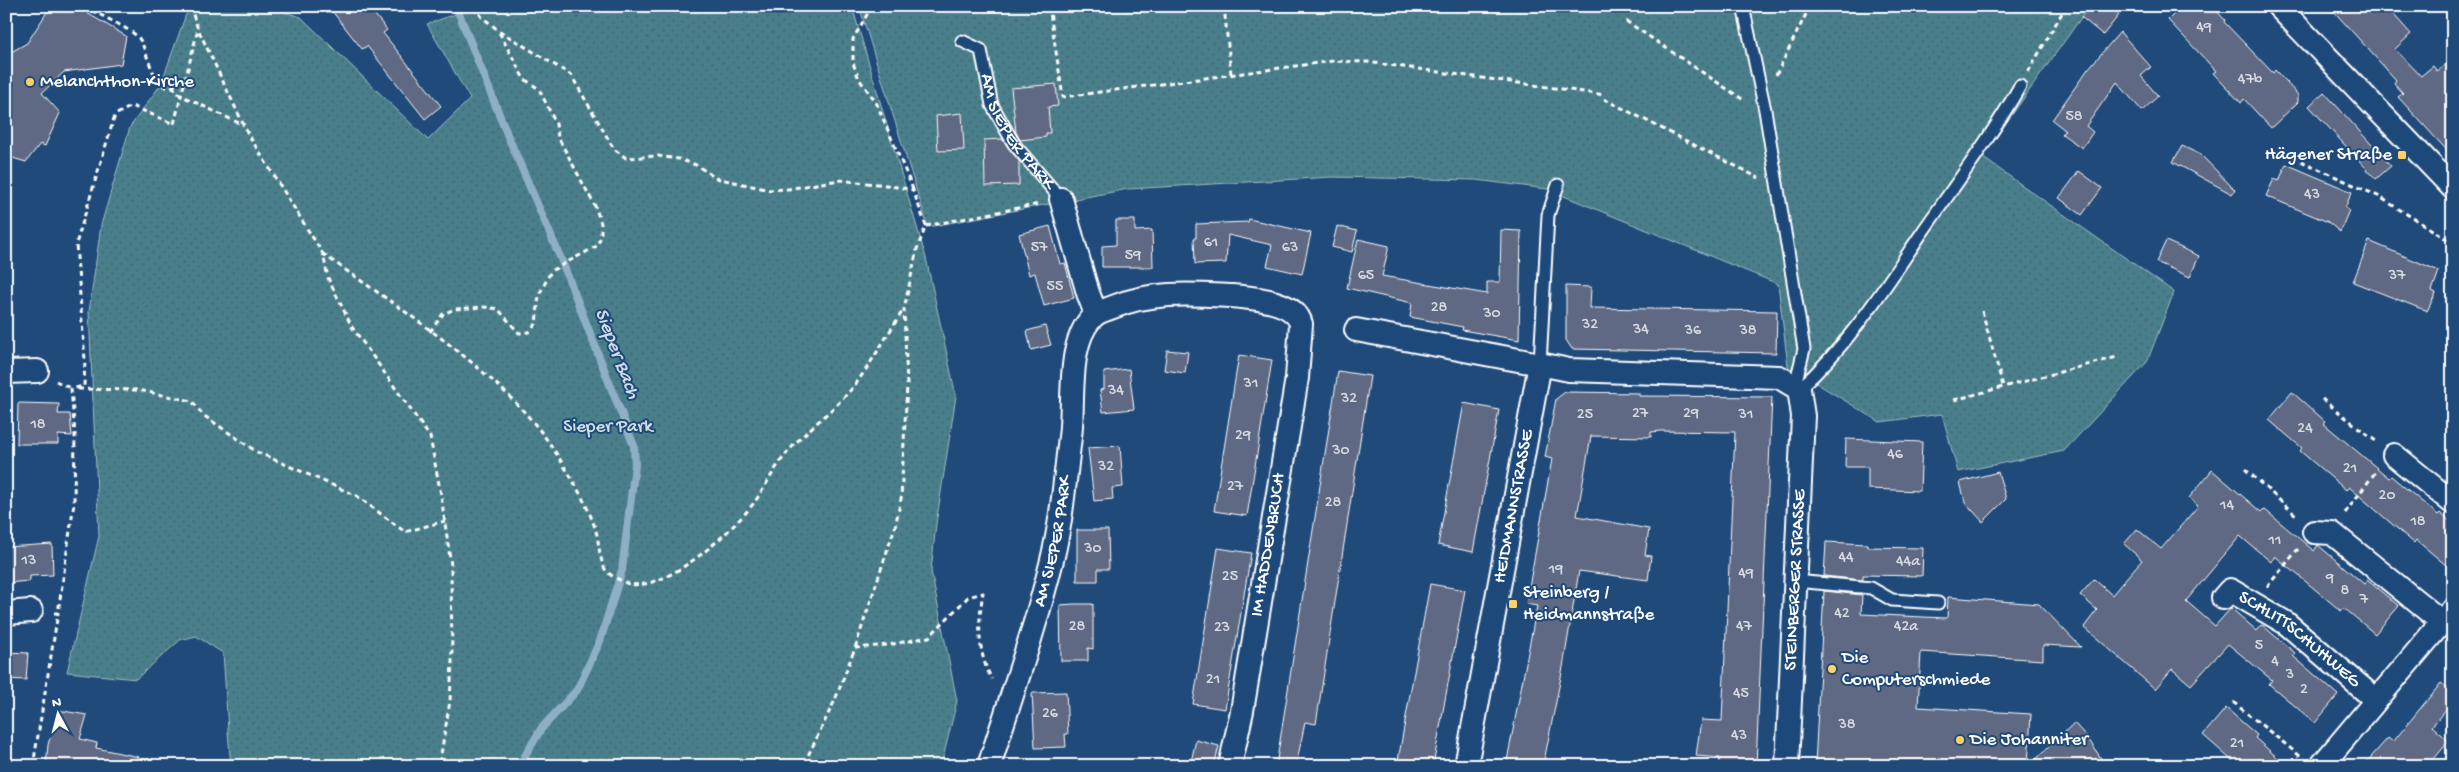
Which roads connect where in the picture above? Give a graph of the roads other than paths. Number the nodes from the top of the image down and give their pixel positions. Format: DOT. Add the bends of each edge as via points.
graph roads {
  1 [pos="1742,6"];
  2 [pos="2278,6"];
  3 [pos="962,41"];
  4 [pos="2020,86"];
  5 [pos="1558,185"];
  6 [pos="2453,188"];
  7 [pos="1061,199"];
  8 [pos="1096,314"];
  9 [pos="1356,330"];
  10 [pos="1540,364"];
  11 [pos="37,371"];
  12 [pos="6,372"];
  13 [pos="1798,389"];
  14 [pos="2394,456"];
  15 [pos="2453,503"];
  16 [pos="2314,532"];
  17 [pos="1796,581"];
  18 [pos="2223,598"];
  19 [pos="1938,603"];
  20 [pos="31,611"];
  21 [pos="6,612"];
  22 [pos="2448,615"];
  23 [pos="2376,700"];
  24 [pos="2313,763"];
  25 [pos="989,766"];
  26 [pos="1230,766"];
  27 [pos="1466,766"];
  28 [pos="1787,766"];
  1 -- 13 [label="lane" via="1765,110 1804,349"];
  2 -- 6 [label="street"];
  3 -- 7 [label="lane, AM SIEPER PARK" via="981,50 992,105 1014,144"];
  4 -- 13 [label="lane" via="1999,123 1894,274 1824,367"];
  5 -- 10 [label="lane" via="1548,215"];
  7 -- 8 [label="street, AM SIEPER PARK"];
  8 -- 25 [label="street, AM SIEPER PARK" via="1083,332 1077,348 1071,433 1053,558"];
  8 -- 26 [label="street, IM HADDENBRUCH" via="1131,299 1185,293 1245,297 1290,309 1300,320 1297,378"];
  9 -- 10 [label="street"];
  10 -- 13 [label="street" via="1569,370 1779,376"];
  10 -- 27 [label="street, HEIDMANNSTRASSE"];
  11 -- 12 [label="street"];
  13 -- 17 [label="street, STEINBERGER STRASSE" via="1803,416"];
  14 -- 15 [label="street"];
  16 -- 22 [label="street" via="2332,533"];
  17 -- 19 [label="lane" via="1871,588 1892,600"];
  17 -- 28 [label="street, STEINBERGER STRASSE"];
  18 -- 23 [label="street, SCHLITTSCHUHWEG" via="2230,590 2286,623"];
  20 -- 21 [label="street"];
  22 -- 23 [label="street"];
  23 -- 24 [label="street"];
}
